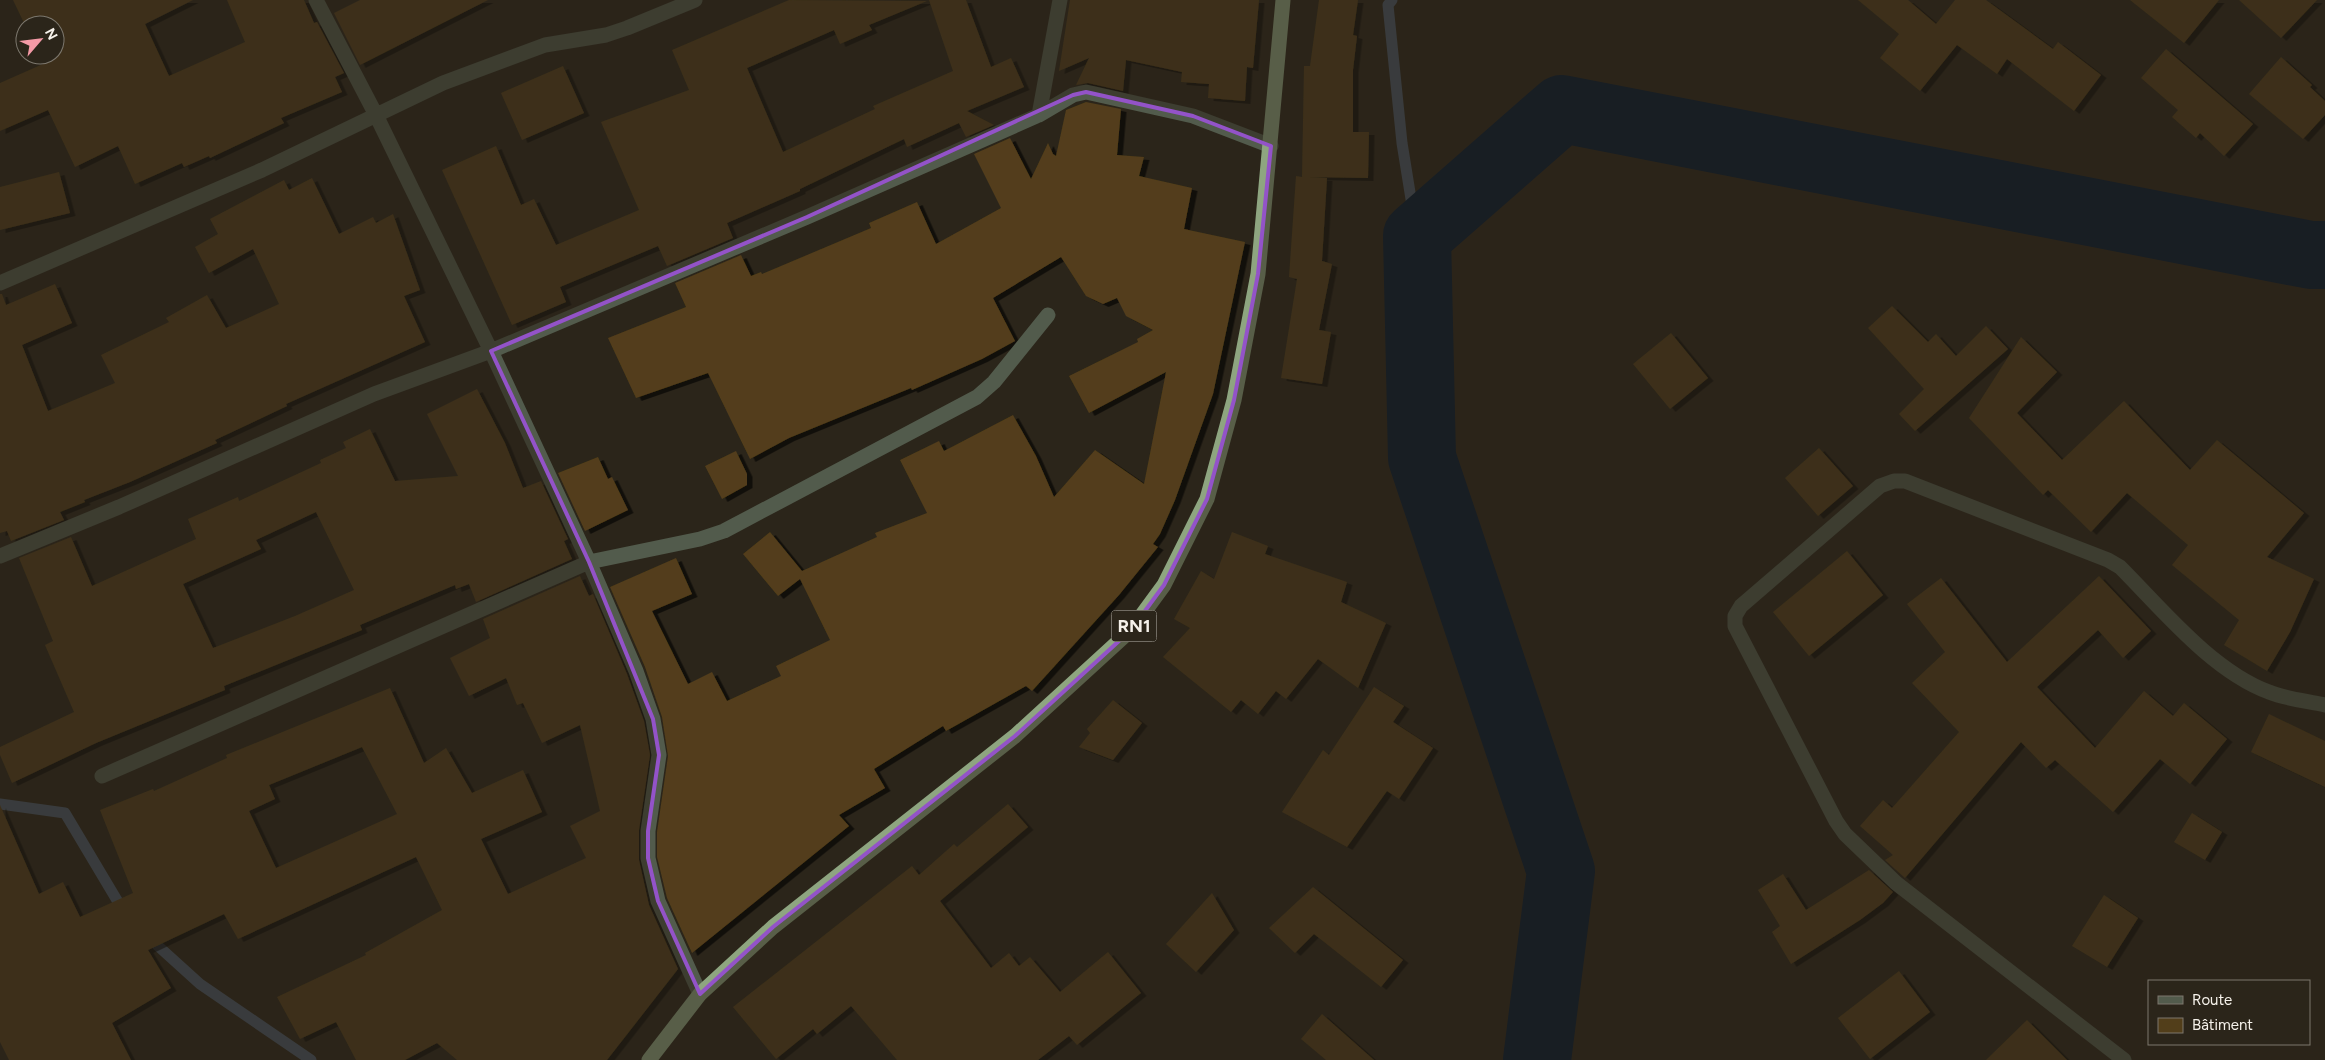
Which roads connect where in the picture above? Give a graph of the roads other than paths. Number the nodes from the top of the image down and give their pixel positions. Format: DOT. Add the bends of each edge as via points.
graph roads {
  1 [pos="316,0"];
  2 [pos="695,0"];
  3 [pos="1060,0"];
  4 [pos="1283,0"];
  5 [pos="1039,114"];
  6 [pos="376,115"];
  7 [pos="1271,146"];
  8 [pos="0,283"];
  9 [pos="1048,315"];
  10 [pos="491,351"];
  11 [pos="0,556"];
  12 [pos="589,562"];
  13 [pos="2325,705"];
  14 [pos="102,776"];
  15 [pos="700,994"];
  16 [pos="649,1060"];
  17 [pos="2124,1060"];
  1 -- 6 [label="street"];
  2 -- 6 [label="street" via="613,32 516,55 443,83"];
  3 -- 5 [label="street"];
  4 -- 7 [label="highway, RN1"];
  5 -- 7 [label="street" via="1086,92 1193,116"];
  5 -- 10 [label="street"];
  6 -- 8 [label="street" via="262,170"];
  6 -- 10 [label="street"];
  7 -- 15 [label="highway, RN1" via="1258,274 1234,400 1207,499 1164,585 1131,630 1015,736 773,927"];
  9 -- 12 [label="street" via="994,382 968,401 724,531"];
  10 -- 11 [label="street" via="374,394"];
  10 -- 12 [label="street"];
  12 -- 14 [label="street"];
  12 -- 15 [label="street" via="653,719 659,754 648,831 648,858 658,901"];
  13 -- 17 [label="street" via="2269,692 2234,673 2209,656 2108,560 1904,481 1880,486 1741,606 1735,616 1735,626 1845,834 1896,883"];
  15 -- 16 [label="highway, RN1"];
}
